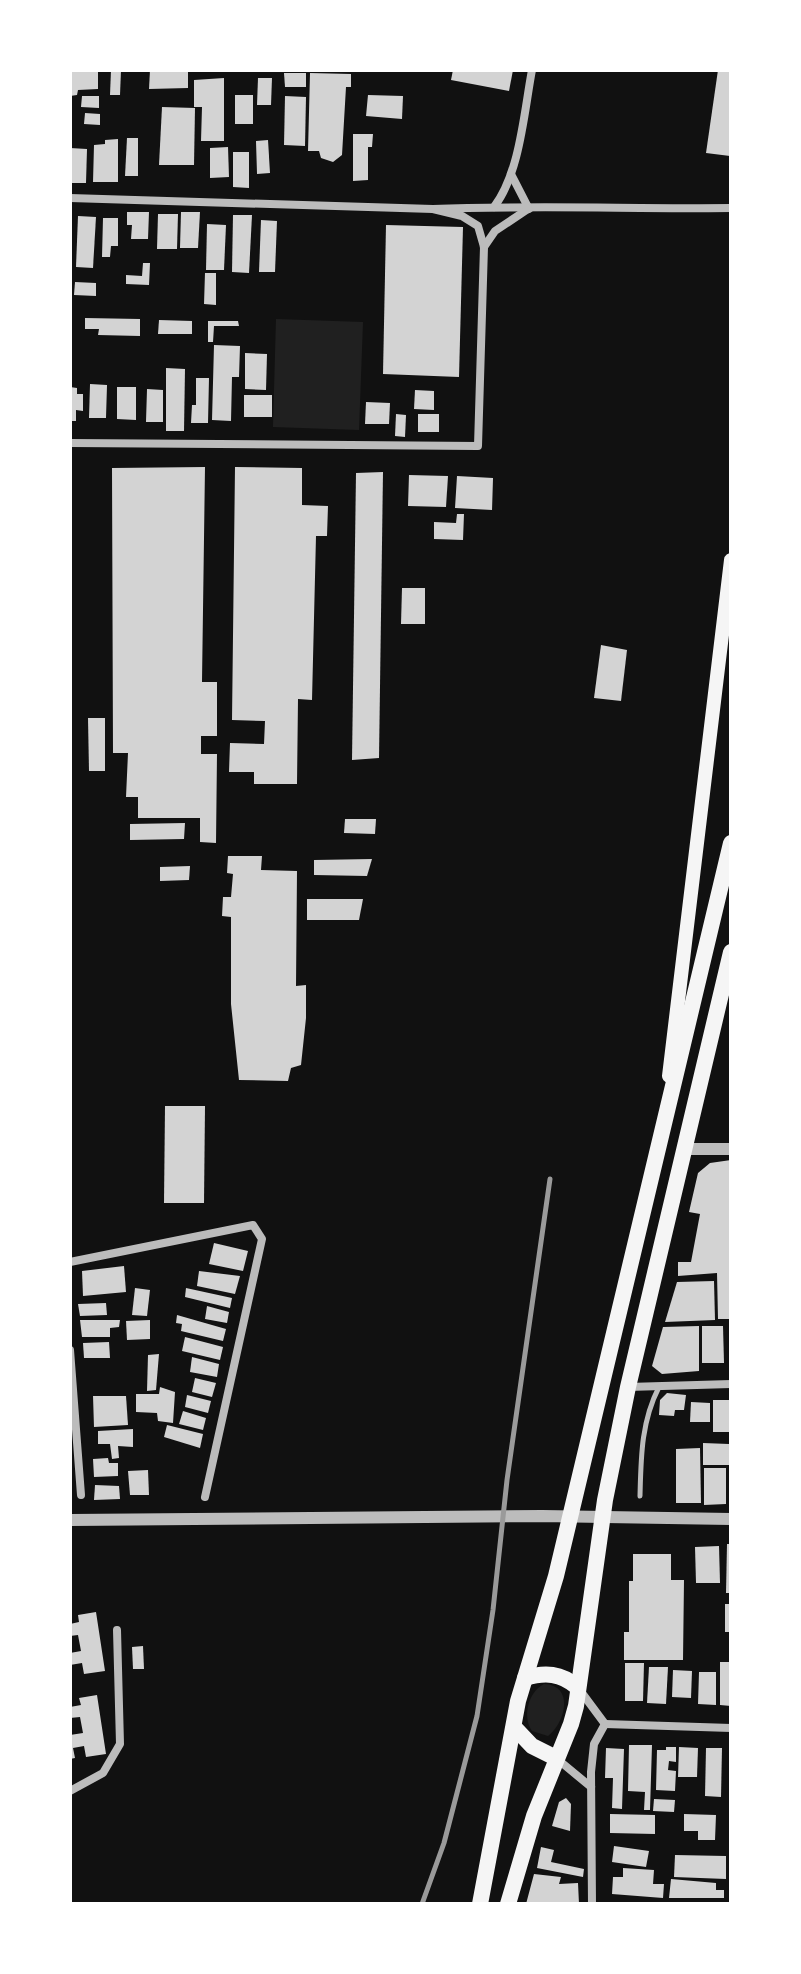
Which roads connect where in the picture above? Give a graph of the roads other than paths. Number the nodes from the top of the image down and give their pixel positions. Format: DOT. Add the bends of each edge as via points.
graph roads {
  1 [pos="532,70"];
  2 [pos="511,174"];
  3 [pos="70,198"];
  4 [pos="494,207"];
  5 [pos="731,208"];
  6 [pos="433,209"];
  7 [pos="529,209"];
  8 [pos="484,247"];
  9 [pos="70,443"];
  10 [pos="731,560"];
  11 [pos="731,843"];
  12 [pos="731,952"];
  13 [pos="665,1110"];
  14 [pos="686,1149"];
  15 [pos="731,1149"];
  16 [pos="70,1262"];
  17 [pos="70,1350"];
  18 [pos="731,1384"];
  19 [pos="659,1386"];
  20 [pos="628,1387"];
  21 [pos="81,1495"];
  22 [pos="640,1496"];
  23 [pos="205,1497"];
  24 [pos="731,1519"];
  25 [pos="70,1520"];
  26 [pos="117,1630"];
  27 [pos="525,1678"];
  28 [pos="577,1687"];
  29 [pos="605,1724"];
  30 [pos="514,1727"];
  31 [pos="731,1728"];
  32 [pos="556,1758"];
  33 [pos="591,1787"];
  34 [pos="70,1791"];
  35 [pos="480,1904"];
  36 [pos="508,1904"];
  37 [pos="592,1904"];
  1 -- 2 [label="street"];
  2 -- 4 [label="street"];
  2 -- 7 [label="street"];
  3 -- 6 [label="street"];
  4 -- 6 [label="street"];
  4 -- 7 [label="street"];
  5 -- 7 [label="street"];
  6 -- 8 [label="street" via="478,226"];
  7 -- 8 [label="street" via="495,231"];
  8 -- 9 [label="street" via="478,446"];
  10 -- 13 [label="main road"];
  11 -- 13 [label="main road"];
  12 -- 14 [label="main road"];
  13 -- 27 [label="main road" via="556,1576"];
  14 -- 15 [label="street"];
  14 -- 20 [label="main road"];
  16 -- 23 [label="street" via="253,1225 262,1239"];
  17 -- 21 [label="street"];
  18 -- 19 [label="street"];
  19 -- 20 [label="street"];
  19 -- 22 [label="lane" via="641,1440"];
  20 -- 28 [label="main road"];
  24 -- 25 [label="street"];
  26 -- 34 [label="street" via="120,1744 103,1773"];
  27 -- 28 [label="main road" via="560,1675"];
  27 -- 30 [label="main road"];
  28 -- 29 [label="street"];
  28 -- 32 [label="main road" via="571,1724"];
  29 -- 31 [label="street"];
  29 -- 33 [label="street" via="594,1744"];
  30 -- 32 [label="main road" via="532,1746"];
  30 -- 35 [label="main road"];
  32 -- 33 [label="street"];
  32 -- 36 [label="main road"];
  33 -- 37 [label="street"];
}
